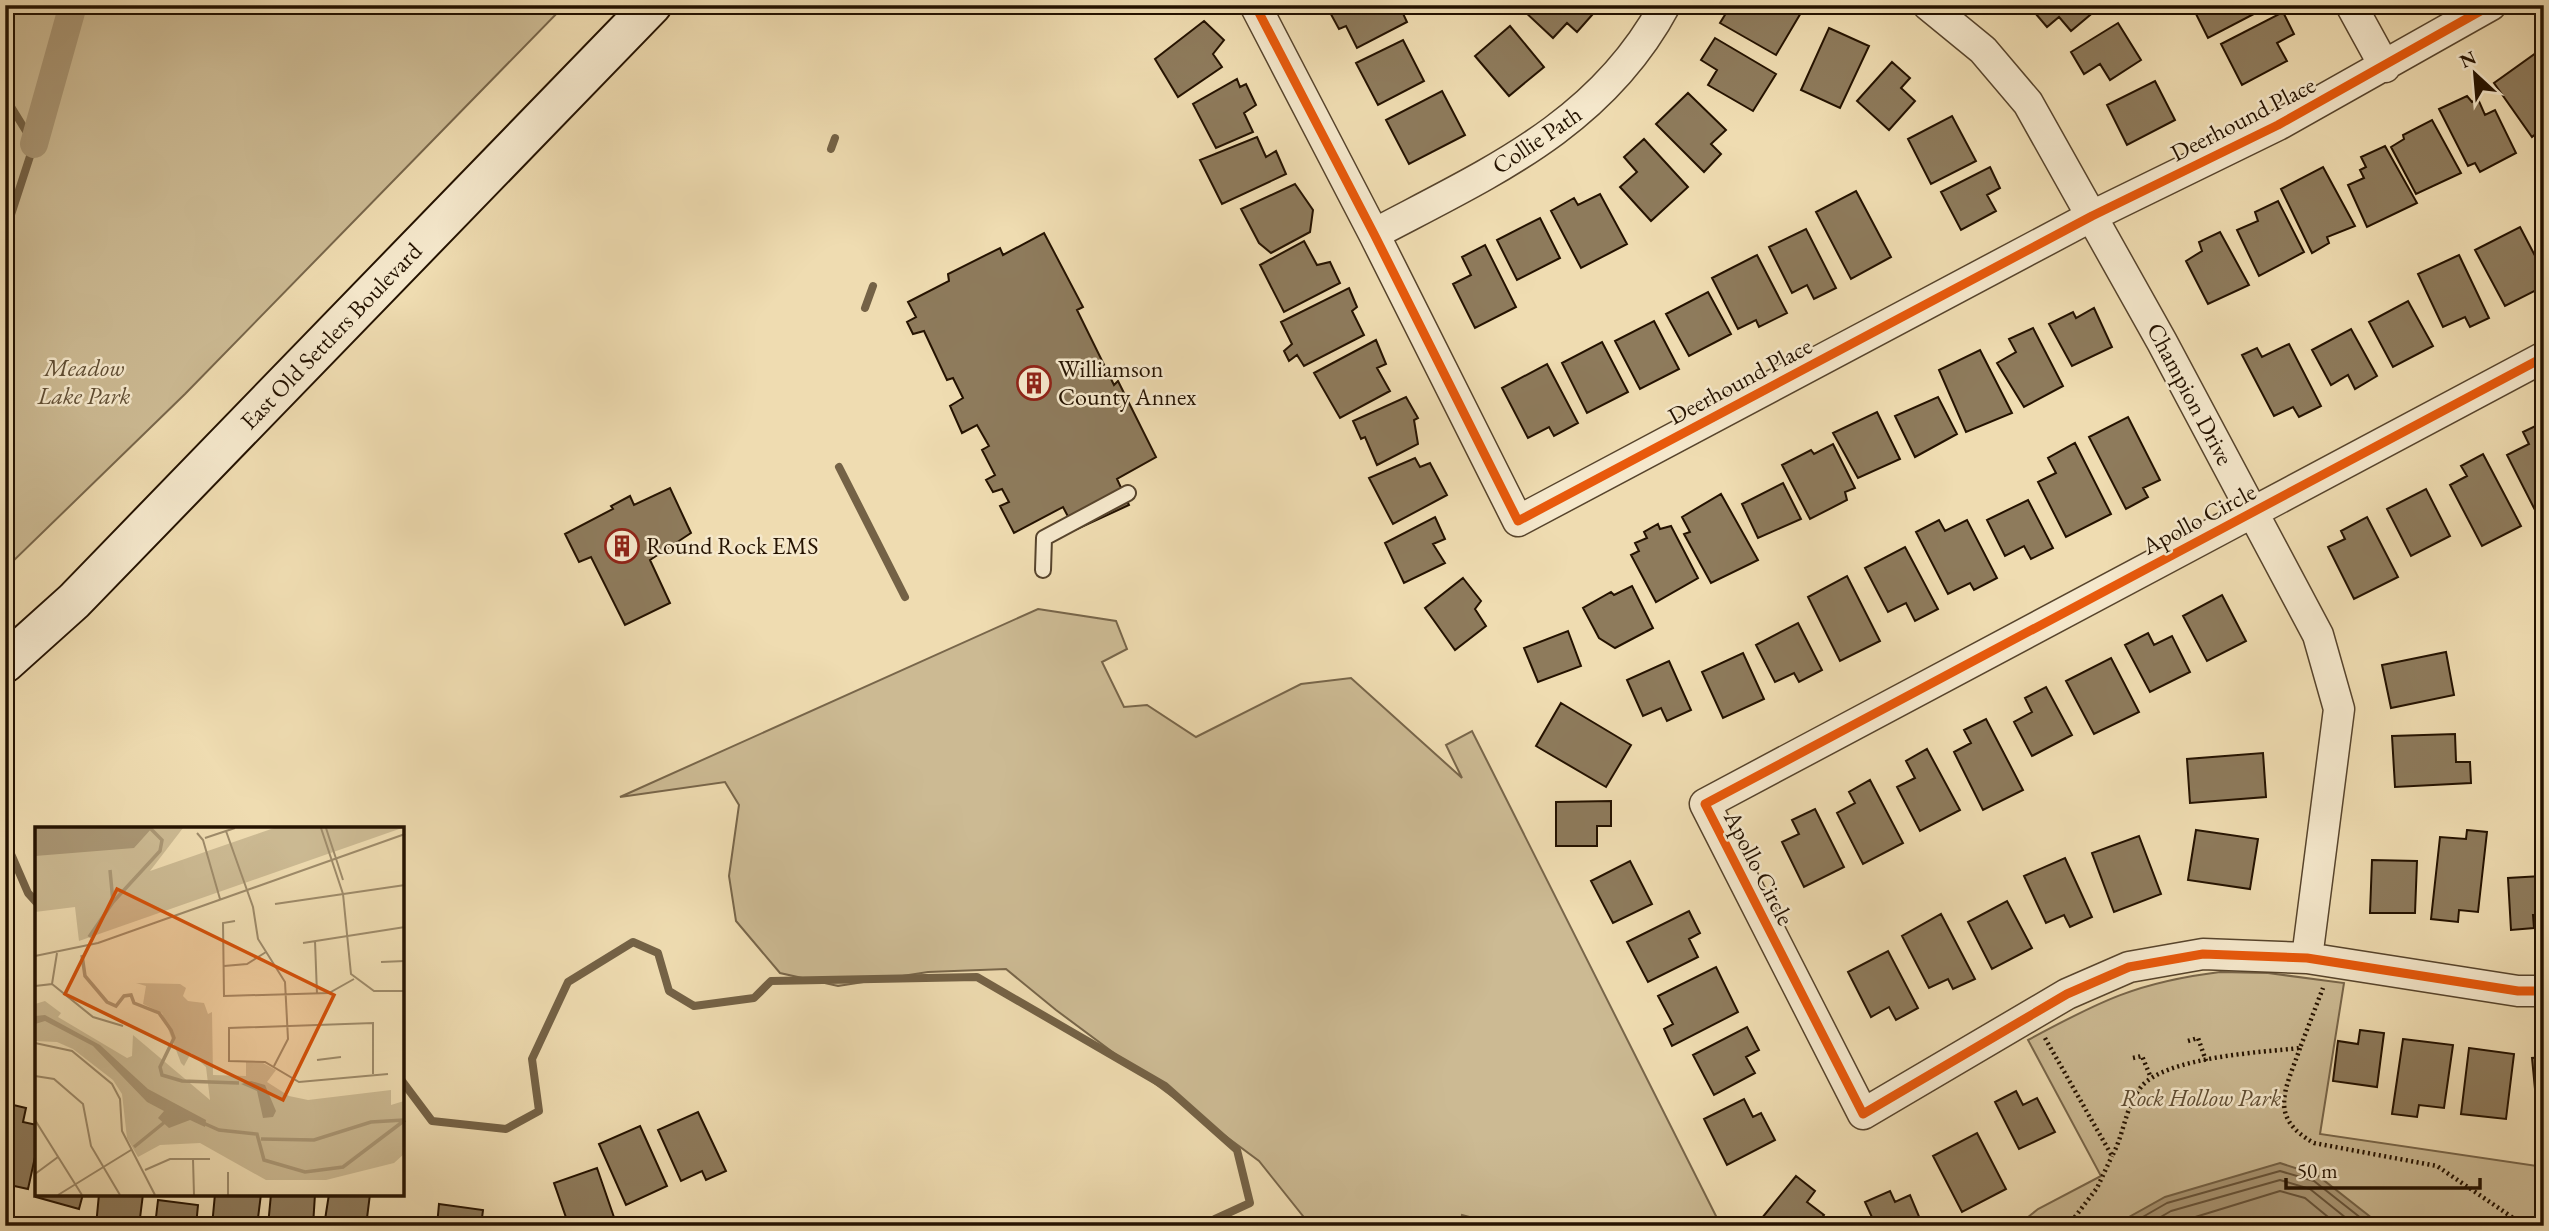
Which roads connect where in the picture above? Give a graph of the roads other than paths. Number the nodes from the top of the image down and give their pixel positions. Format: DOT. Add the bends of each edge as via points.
graph roads {
  1 [pos="652,5"];
  2 [pos="1255,5"];
  3 [pos="1665,5"];
  4 [pos="1928,5"];
  5 [pos="2351,5"];
  6 [pos="2491,5"];
  7 [pos="2385,67"];
  8 [pos="2092,216"];
  9 [pos="1374,234"];
  10 [pos="2544,357"];
  11 [pos="1128,493"];
  12 [pos="2254,512"];
  13 [pos="1043,570"];
  14 [pos="5,663"];
  15 [pos="2307,958"];
  16 [pos="2544,992"];
  1 -- 14 [label="main road, East Old Settlers Boulevard" via="74,601"];
  2 -- 9 [label="street, Deerhound Place"];
  3 -- 9 [label="street, Collie Path" via="1623,70 1585,109 1505,164"];
  4 -- 8 [label="street, Champion Drive" via="1983,50 2028,103"];
  5 -- 7 [label="street"];
  6 -- 7 [label="street, Deerhound Place"];
  7 -- 8 [label="street, Deerhound Place"];
  8 -- 9 [label="street, Deerhound Place" via="1518,521"];
  8 -- 12 [label="street, Champion Drive"];
  10 -- 12 [label="street, Apollo Circle"];
  11 -- 13 [label="lane" via="1044,538"];
  12 -- 15 [label="street, Champion Drive" via="2318,635 2339,709"];
  12 -- 15 [label="street, Apollo Circle" via="1705,804 1863,1114 2067,994 2129,967 2203,954"];
  15 -- 16 [label="street, Apollo Circle"];
}
